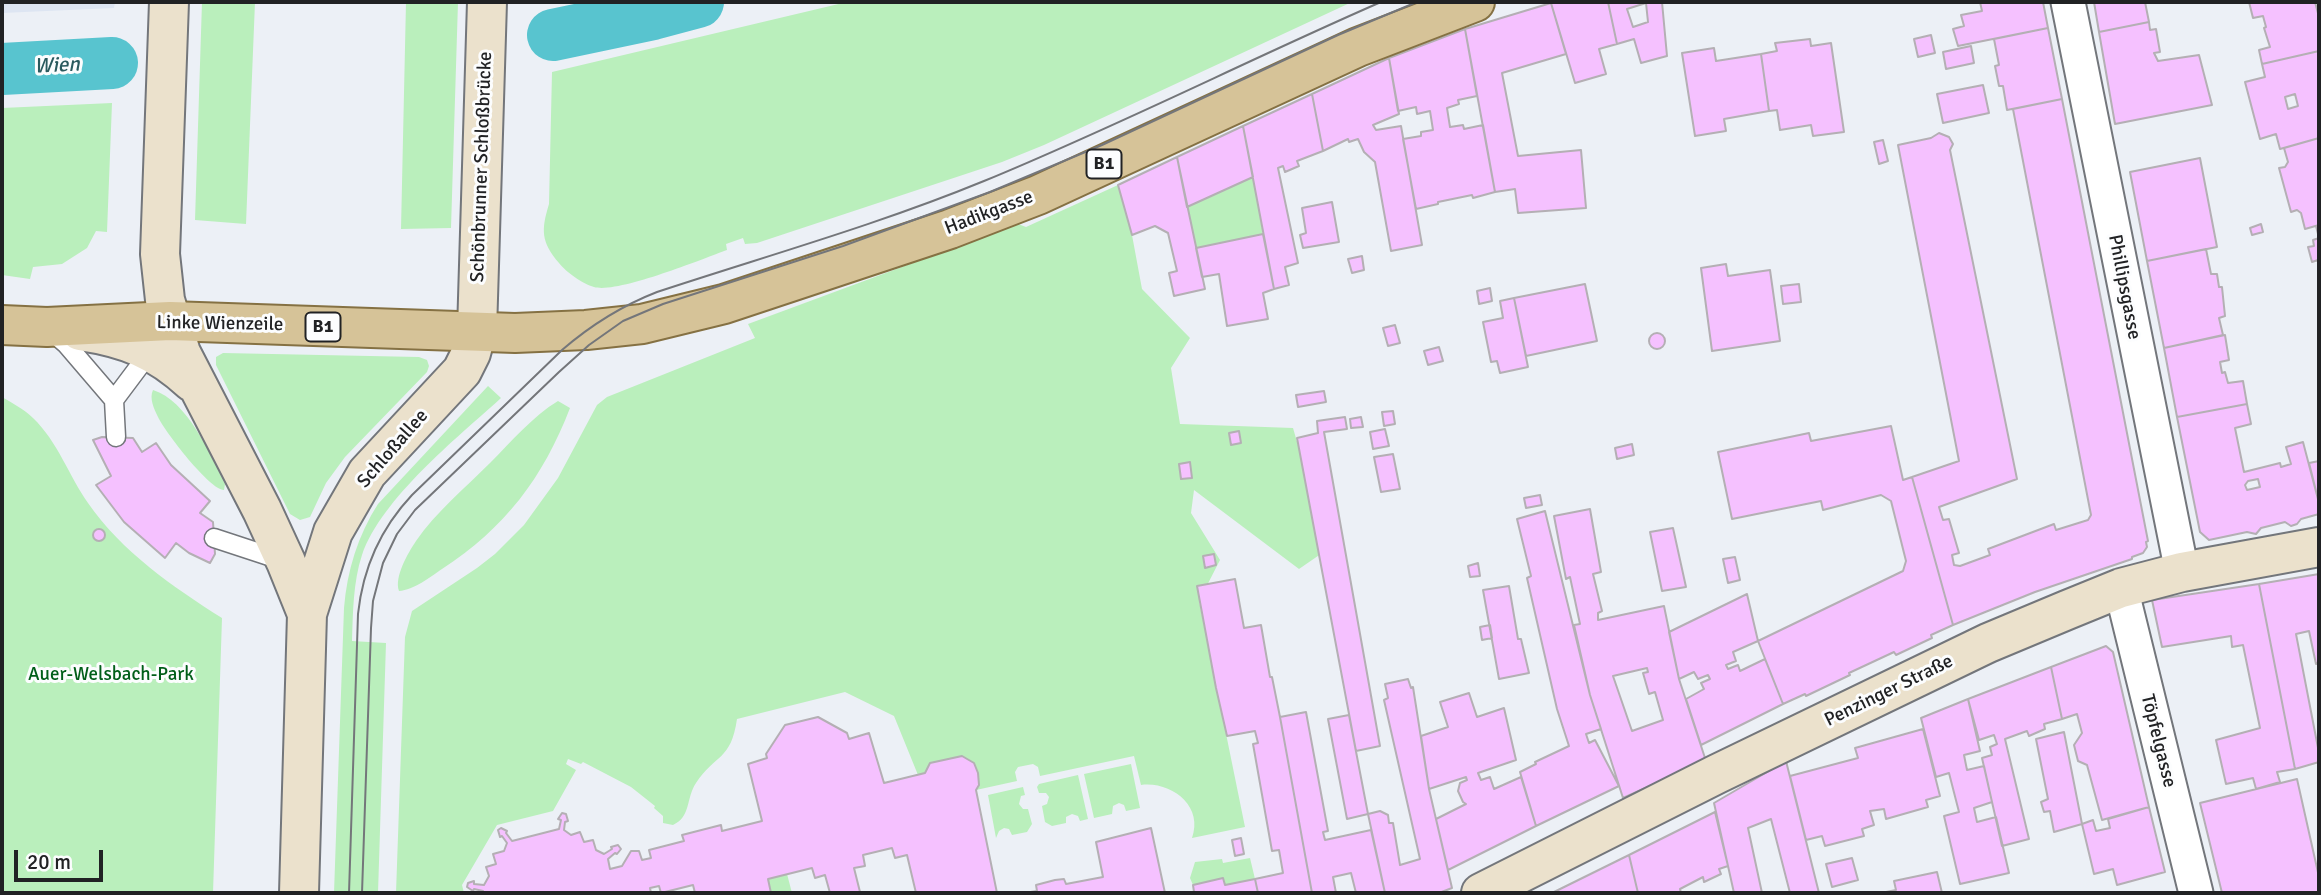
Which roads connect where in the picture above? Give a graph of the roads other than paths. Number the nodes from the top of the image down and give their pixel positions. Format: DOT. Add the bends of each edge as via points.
graph roads {
  1 [pos="169,2"];
  2 [pos="487,2"];
  3 [pos="1475,2"];
  4 [pos="2068,2"];
  5 [pos="2,325"];
  6 [pos="47,327"];
  7 [pos="477,331"];
  8 [pos="160,336"];
  9 [pos="114,400"];
  10 [pos="116,437"];
  11 [pos="214,538"];
  12 [pos="2319,547"];
  13 [pos="286,562"];
  14 [pos="2182,572"];
  15 [pos="2121,589"];
  16 [pos="307,614"];
  17 [pos="299,893"];
  18 [pos="1481,893"];
  19 [pos="2196,893"];
  1 -- 8 [label="main road"];
  2 -- 7 [label="main road, Schönbrunner Schloßbrücke"];
  3 -- 7 [label="main road, Hadikgasse / B1" via="1358,47 1038,195 854,262 724,304 642,324 574,331"];
  4 -- 14 [label="street, Phillipsgasse"];
  5 -- 6 [label="main road, Linke Wienzeile / B1"];
  6 -- 8 [label="main road, Linke Wienzeile / B1"];
  6 -- 9 [label="lane"];
  7 -- 8 [label="main road, Linke Wienzeile / B1"];
  7 -- 16 [label="main road, Schloßallee" via="462,371 367,473 349,502 333,532"];
  8 -- 9 [label="lane"];
  8 -- 13 [label="main road, Schloßallee" via="181,354"];
  9 -- 10 [label="lane"];
  11 -- 13 [label="lane"];
  12 -- 14 [label="main road, Penzinger Straße"];
  13 -- 16 [label="main road, Schloßallee"];
  14 -- 15 [label="main road, Penzinger Straße"];
  15 -- 18 [label="main road, Penzinger Straße" via="1988,643"];
  15 -- 19 [label="street, Töpfelgasse"];
  16 -- 17 [label="main road, Schloßallee"];
}
